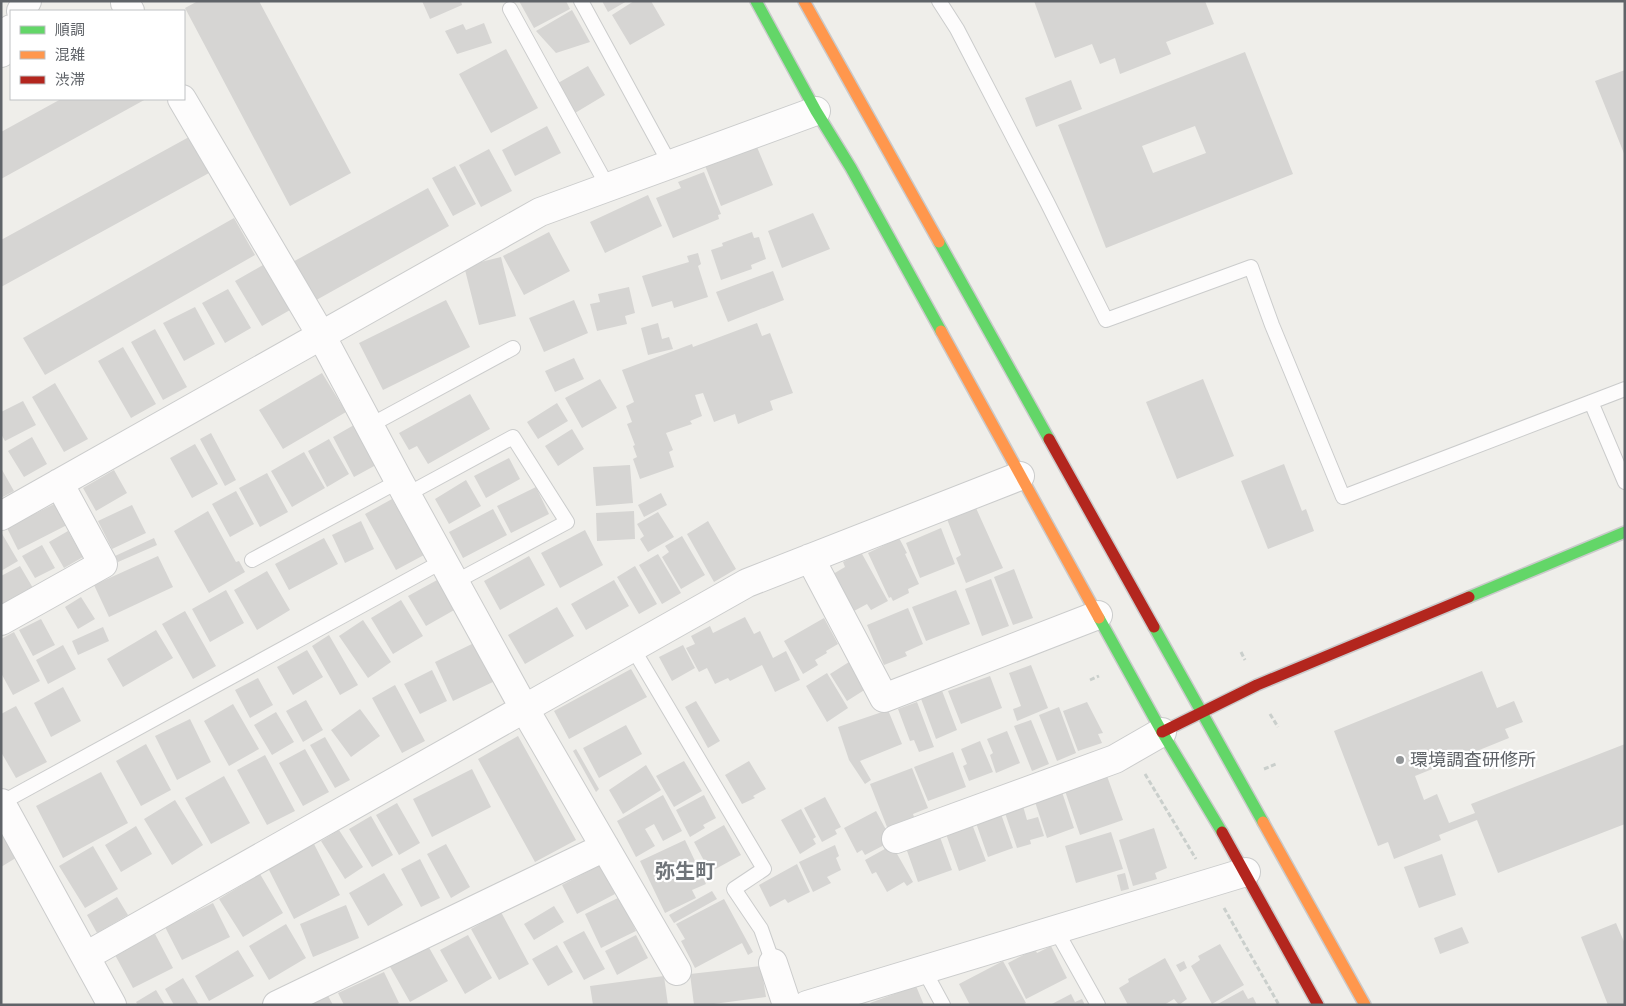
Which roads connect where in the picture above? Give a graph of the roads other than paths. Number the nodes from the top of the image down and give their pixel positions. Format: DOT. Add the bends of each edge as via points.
graph roads {
  1 [pos="581,1"];
  2 [pos="756,1"];
  3 [pos="804,1"];
  4 [pos="939,1"];
  5 [pos="510,9"];
  6 [pos="10,32"];
  7 [pos="1,54"];
  8 [pos="183,100"];
  9 [pos="816,111"];
  10 [pos="670,164"];
  11 [pos="608,187"];
  12 [pos="322,335"];
  13 [pos="513,348"];
  14 [pos="1625,389"];
  15 [pos="1591,402"];
  16 [pos="369,426"];
  17 [pos="1020,476"];
  18 [pos="1625,482"];
  19 [pos="59,483"];
  20 [pos="402,488"];
  21 [pos="1,516"];
  22 [pos="1625,532"];
  23 [pos="810,558"];
  24 [pos="252,560"];
  25 [pos="449,572"];
  26 [pos="1098,615"];
  27 [pos="1,621"];
  28 [pos="632,647"];
  29 [pos="524,708"];
  30 [pos="1202,713"];
  31 [pos="1162,732"];
  32 [pos="1,803"];
  33 [pos="896,839"];
  34 [pos="606,847"];
  35 [pos="1246,872"];
  36 [pos="1056,930"];
  37 [pos="86,956"];
  38 [pos="773,963"];
  39 [pos="924,970"];
  40 [pos="677,971"];
  41 [pos="112,1005"];
  42 [pos="277,1005"];
  43 [pos="787,1005"];
  44 [pos="807,1005"];
  45 [pos="943,1005"];
  46 [pos="1098,1005"];
  47 [pos="1318,1005"];
  48 [pos="1365,1005"];
  1 -- 10 [label="lane"];
  2 -- 9 [label="street"];
  3 -- 30 [label="street"];
  4 -- 15 [label="lane" via="957,29 1106,320 1250,267 1343,497"];
  5 -- 11 [label="lane"];
  6 -- 7 [label="street"];
  8 -- 12 [label="street"];
  9 -- 10 [label="street"];
  9 -- 17 [label="street"];
  10 -- 11 [label="street"];
  11 -- 12 [label="street" via="540,212"];
  12 -- 16 [label="street"];
  12 -- 19 [label="street"];
  13 -- 16 [label="lane"];
  14 -- 15 [label="lane"];
  15 -- 18 [label="lane"];
  16 -- 20 [label="street"];
  17 -- 23 [label="street"];
  17 -- 26 [label="street"];
  19 -- 21 [label="street"];
  19 -- 27 [label="street" via="103,564"];
  20 -- 24 [label="lane"];
  20 -- 25 [label="street"];
  20 -- 25 [label="lane" via="513,437 567,522"];
  22 -- 30 [label="street" via="1257,686"];
  23 -- 26 [label="street" via="884,698"];
  23 -- 28 [label="street" via="747,583"];
  25 -- 29 [label="street"];
  25 -- 32 [label="lane"];
  26 -- 31 [label="street"];
  28 -- 29 [label="street"];
  28 -- 38 [label="lane" via="764,869 734,889 761,929"];
  29 -- 34 [label="street"];
  29 -- 37 [label="street"];
  30 -- 31 [label="street"];
  30 -- 48 [label="street"];
  31 -- 33 [label="street" via="1116,759"];
  31 -- 35 [label="street"];
  32 -- 37 [label="street"];
  34 -- 40 [label="street"];
  34 -- 42 [label="street"];
  35 -- 36 [label="street"];
  35 -- 47 [label="street"];
  36 -- 39 [label="street"];
  36 -- 46 [label="lane"];
  37 -- 41 [label="street"];
  38 -- 43 [label="street"];
  39 -- 44 [label="street"];
  39 -- 45 [label="lane"];
}
